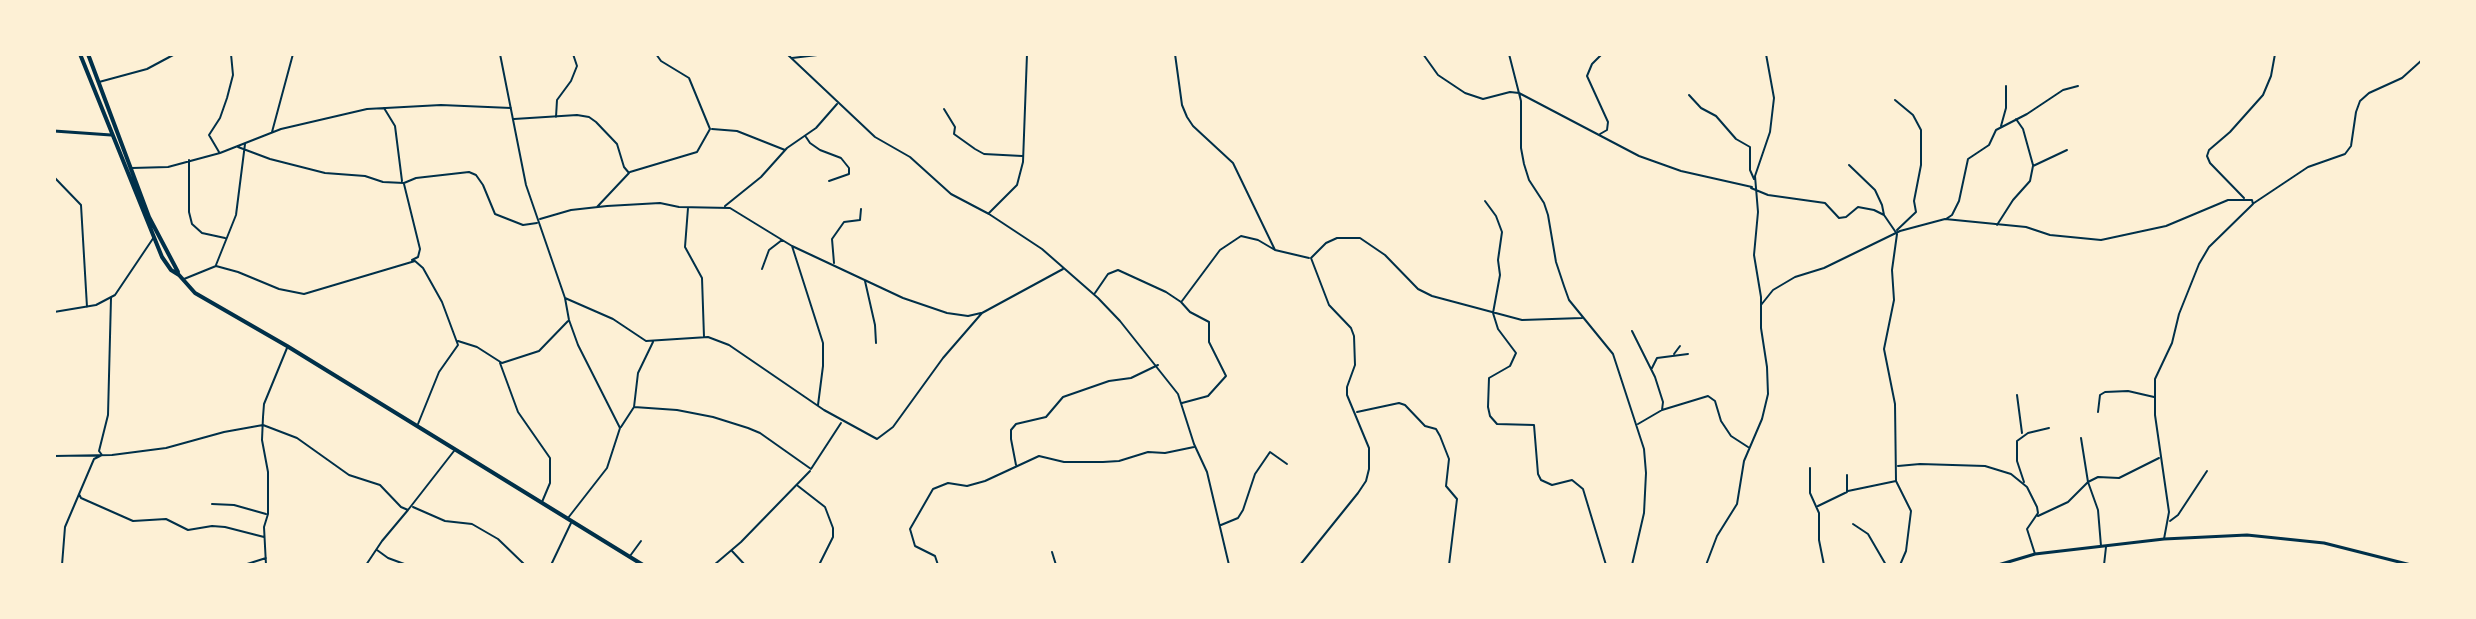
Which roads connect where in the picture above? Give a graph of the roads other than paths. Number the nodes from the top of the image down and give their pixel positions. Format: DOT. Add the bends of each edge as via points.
graph roads {
  1 [pos="80,54"];
  2 [pos="88,54"];
  3 [pos="175,54"];
  4 [pos="231,54"];
  5 [pos="293,54"];
  6 [pos="500,54"];
  7 [pos="573,54"];
  8 [pos="656,54"];
  9 [pos="787,54"];
  10 [pos="826,54"];
  11 [pos="1027,54"];
  12 [pos="1175,54"];
  13 [pos="1423,54"];
  14 [pos="1509,54"];
  15 [pos="1602,54"];
  16 [pos="1622,54"];
  17 [pos="1642,54"];
  18 [pos="1766,54"];
  19 [pos="2275,54"];
  20 [pos="791,58"];
  21 [pos="2422,60"];
  22 [pos="94,71"];
  23 [pos="87,73"];
  24 [pos="98,83"];
  25 [pos="2006,86"];
  26 [pos="2078,86"];
  27 [pos="1519,93"];
  28 [pos="1689,95"];
  29 [pos="1895,100"];
  30 [pos="839,103"];
  31 [pos="383,107"];
  32 [pos="511,108"];
  33 [pos="944,109"];
  34 [pos="556,117"];
  35 [pos="514,119"];
  36 [pos="2016,119"];
  37 [pos="2001,127"];
  38 [pos="710,129"];
  39 [pos="54,131"];
  40 [pos="272,133"];
  41 [pos="111,135"];
  42 [pos="1599,135"];
  43 [pos="805,136"];
  44 [pos="245,142"];
  45 [pos="237,146"];
  46 [pos="244,150"];
  47 [pos="785,150"];
  48 [pos="2067,150"];
  49 [pos="220,153"];
  50 [pos="1023,156"];
  51 [pos="189,160"];
  52 [pos="1849,165"];
  53 [pos="2033,166"];
  54 [pos="131,168"];
  55 [pos="629,173"];
  56 [pos="54,177"];
  57 [pos="829,181"];
  58 [pos="1755,182"];
  59 [pos="403,183"];
  60 [pos="1751,188"];
  61 [pos="1756,189"];
  62 [pos="2245,198"];
  63 [pos="1485,201"];
  64 [pos="2253,204"];
  65 [pos="688,207"];
  66 [pos="724,207"];
  67 [pos="597,208"];
  68 [pos="861,209"];
  69 [pos="989,214"];
  70 [pos="1884,215"];
  71 [pos="1945,219"];
  72 [pos="539,221"];
  73 [pos="1996,226"];
  74 [pos="1896,232"];
  75 [pos="154,237"];
  76 [pos="226,238"];
  77 [pos="783,240"];
  78 [pos="792,246"];
  79 [pos="1275,250"];
  80 [pos="1311,258"];
  81 [pos="410,261"];
  82 [pos="834,265"];
  83 [pos="216,266"];
  84 [pos="1064,268"];
  85 [pos="762,269"];
  86 [pos="179,275"];
  87 [pos="183,280"];
  88 [pos="865,280"];
  89 [pos="1094,294"];
  90 [pos="111,298"];
  91 [pos="565,298"];
  92 [pos="1181,302"];
  93 [pos="1761,305"];
  94 [pos="87,307"];
  95 [pos="54,312"];
  96 [pos="982,313"];
  97 [pos="1493,313"];
  98 [pos="1584,318"];
  99 [pos="569,320"];
  100 [pos="1632,331"];
  101 [pos="704,337"];
  102 [pos="458,341"];
  103 [pos="653,342"];
  104 [pos="876,343"];
  105 [pos="468,344"];
  106 [pos="287,346"];
  107 [pos="1680,346"];
  108 [pos="457,349"];
  109 [pos="1688,354"];
  110 [pos="1673,355"];
  111 [pos="500,363"];
  112 [pos="1158,365"];
  113 [pos="1652,370"];
  114 [pos="2017,395"];
  115 [pos="2154,397"];
  116 [pos="1181,403"];
  117 [pos="818,406"];
  118 [pos="634,407"];
  119 [pos="1662,410"];
  120 [pos="1355,412"];
  121 [pos="2098,412"];
  122 [pos="842,421"];
  123 [pos="263,425"];
  124 [pos="1637,425"];
  125 [pos="417,426"];
  126 [pos="620,428"];
  127 [pos="2049,428"];
  128 [pos="2022,435"];
  129 [pos="2081,438"];
  130 [pos="1195,446"];
  131 [pos="1748,447"];
  132 [pos="455,450"];
  133 [pos="102,455"];
  134 [pos="54,456"];
  135 [pos="2160,457"];
  136 [pos="1287,464"];
  137 [pos="1016,466"];
  138 [pos="1897,466"];
  139 [pos="1810,468"];
  140 [pos="811,469"];
  141 [pos="2207,471"];
  142 [pos="1847,475"];
  143 [pos="1896,481"];
  144 [pos="2088,482"];
  145 [pos="797,485"];
  146 [pos="2027,487"];
  147 [pos="1847,492"];
  148 [pos="78,493"];
  149 [pos="541,503"];
  150 [pos="212,504"];
  151 [pos="412,506"];
  152 [pos="1817,507"];
  153 [pos="408,510"];
  154 [pos="268,514"];
  155 [pos="2036,516"];
  156 [pos="570,520"];
  157 [pos="2169,522"];
  158 [pos="1853,524"];
  159 [pos="1220,525"];
  160 [pos="265,537"];
  161 [pos="2164,539"];
  162 [pos="641,541"];
  163 [pos="2104,547"];
  164 [pos="376,550"];
  165 [pos="731,551"];
  166 [pos="1052,552"];
  167 [pos="2035,554"];
  168 [pos="630,557"];
  169 [pos="266,558"];
  170 [pos="62,565"];
  171 [pos="244,565"];
  172 [pos="266,565"];
  173 [pos="366,565"];
  174 [pos="407,565"];
  175 [pos="525,565"];
  176 [pos="551,565"];
  177 [pos="643,565"];
  178 [pos="714,565"];
  179 [pos="745,565"];
  180 [pos="819,565"];
  181 [pos="938,565"];
  182 [pos="1056,565"];
  183 [pos="1229,565"];
  184 [pos="1300,565"];
  185 [pos="1449,565"];
  186 [pos="1606,565"];
  187 [pos="1632,565"];
  188 [pos="1706,565"];
  189 [pos="1824,565"];
  190 [pos="1886,565"];
  191 [pos="1900,565"];
  192 [pos="1998,565"];
  193 [pos="2104,565"];
  194 [pos="2411,565"];
  1 -- 23 [label="main road"];
  2 -- 22 [label="main road"];
  3 -- 24 [label="street" via="147,69"];
  4 -- 49 [label="street" via="227,98 209,135"];
  5 -- 40 [label="street"];
  6 -- 32 [label="street"];
  7 -- 34 [label="street" via="577,66 557,100"];
  8 -- 38 [label="street" via="689,78"];
  9 -- 20 [label="street"];
  10 -- 20 [label="street"];
  11 -- 50 [label="street"];
  12 -- 79 [label="street" via="1187,117 1233,163"];
  13 -- 27 [label="street" via="1438,75 1465,93 1483,99"];
  14 -- 27 [label="street"];
  15 -- 42 [label="street" via="1587,76 1608,122"];
  16 -- 17 [label="street"];
  18 -- 58 [label="street" via="1774,98"];
  19 -- 62 [label="street" via="2263,95 2207,156"];
  20 -- 30 [label="street"];
  21 -- 64 [label="street" via="2360,101 2345,154 2308,167"];
  22 -- 23 [label="main road"];
  22 -- 24 [label="main road"];
  23 -- 41 [label="main road"];
  24 -- 54 [label="main road"];
  25 -- 37 [label="street"];
  26 -- 36 [label="street"];
  27 -- 42 [label="street"];
  27 -- 98 [label="street" via="1524,164 1544,203 1569,300"];
  28 -- 58 [label="street" via="1750,147"];
  29 -- 74 [label="street" via="1920,126 1922,160 1916,212"];
  30 -- 43 [label="street"];
  30 -- 69 [label="street" via="951,194"];
  31 -- 32 [label="street"];
  31 -- 40 [label="street"];
  31 -- 59 [label="street" via="395,126"];
  32 -- 35 [label="street"];
  33 -- 50 [label="street" via="954,134 975,149"];
  34 -- 35 [label="street"];
  34 -- 55 [label="street" via="589,117 617,144"];
  35 -- 72 [label="street" via="526,185"];
  36 -- 37 [label="street"];
  36 -- 53 [label="street"];
  37 -- 71 [label="street" via="1991,143 1968,159 1959,201"];
  38 -- 47 [label="street" via="737,131"];
  38 -- 55 [label="street" via="697,152"];
  39 -- 41 [label="main road"];
  40 -- 44 [label="street"];
  41 -- 75 [label="main road"];
  42 -- 60 [label="street" via="1681,171"];
  43 -- 47 [label="street"];
  43 -- 57 [label="street" via="849,168 849,174"];
  44 -- 45 [label="street"];
  44 -- 46 [label="street"];
  45 -- 46 [label="street"];
  45 -- 49 [label="street"];
  46 -- 59 [label="street" via="325,173"];
  46 -- 76 [label="street" via="234,226"];
  47 -- 66 [label="street"];
  48 -- 53 [label="street"];
  49 -- 51 [label="street"];
  50 -- 69 [label="street" via="1017,185"];
  51 -- 54 [label="street" via="164,168"];
  51 -- 76 [label="street" via="192,224 202,233"];
  52 -- 70 [label="street" via="1875,190"];
  53 -- 73 [label="street" via="2030,181"];
  54 -- 86 [label="main road"];
  55 -- 67 [label="street"];
  56 -- 94 [label="street" via="81,205"];
  58 -- 60 [label="street"];
  58 -- 61 [label="street"];
  59 -- 72 [label="street" via="469,172 483,185 495,214 523,225"];
  59 -- 81 [label="street" via="420,249"];
  60 -- 61 [label="street"];
  61 -- 70 [label="street" via="1825,203 1839,218 1858,207"];
  61 -- 93 [label="street" via="1755,261"];
  62 -- 64 [label="street"];
  62 -- 73 [label="street" via="2166,226 2101,240"];
  63 -- 97 [label="street" via="1502,232"];
  64 -- 115 [label="street" via="2199,264 2157,371"];
  65 -- 66 [label="street"];
  65 -- 67 [label="street" via="660,203"];
  65 -- 101 [label="street" via="685,247 702,278"];
  66 -- 77 [label="street"];
  67 -- 72 [label="street"];
  68 -- 82 [label="street" via="860,220 844,222 832,239"];
  69 -- 84 [label="street"];
  70 -- 74 [label="street"];
  71 -- 73 [label="street"];
  71 -- 74 [label="street"];
  72 -- 91 [label="street"];
  74 -- 93 [label="street" via="1795,277"];
  74 -- 138 [label="street" via="1894,300 1884,349 1895,404"];
  75 -- 86 [label="main road"];
  75 -- 90 [label="street"];
  76 -- 83 [label="street"];
  77 -- 78 [label="street"];
  77 -- 85 [label="street" via="769,250"];
  78 -- 82 [label="street"];
  78 -- 117 [label="street" via="823,343"];
  79 -- 80 [label="street"];
  79 -- 92 [label="street" via="1241,236 1220,250"];
  80 -- 97 [label="street" via="1337,238 1360,238 1425,293"];
  80 -- 120 [label="street" via="1329,305 1351,328 1355,365 1347,395"];
  81 -- 83 [label="street" via="304,294"];
  81 -- 102 [label="street" via="418,263 434,285"];
  82 -- 88 [label="street"];
  83 -- 87 [label="street"];
  84 -- 89 [label="street"];
  84 -- 96 [label="street"];
  86 -- 87 [label="main road"];
  87 -- 106 [label="main road" via="204,300"];
  88 -- 96 [label="street" via="947,313"];
  88 -- 104 [label="street"];
  89 -- 92 [label="street" via="1108,274 1118,270"];
  89 -- 112 [label="street"];
  90 -- 94 [label="street"];
  90 -- 133 [label="street"];
  91 -- 99 [label="street"];
  91 -- 103 [label="street"];
  92 -- 116 [label="street" via="1209,322 1209,342 1226,376 1208,396"];
  93 -- 131 [label="street" via="1768,394"];
  94 -- 95 [label="street"];
  96 -- 122 [label="street" via="882,436 872,438"];
  97 -- 98 [label="street" via="1522,320"];
  97 -- 186 [label="street" via="1516,353 1510,366 1489,378 1490,416 1497,424 1534,425 1541,480 1552,485 1572,480 1583,489"];
  98 -- 124 [label="street" via="1613,354"];
  99 -- 111 [label="street" via="539,351"];
  99 -- 126 [label="street"];
  100 -- 113 [label="street"];
  101 -- 103 [label="street"];
  101 -- 117 [label="street" via="729,345"];
  102 -- 105 [label="street"];
  102 -- 108 [label="street"];
  103 -- 118 [label="street" via="638,373"];
  105 -- 108 [label="street"];
  105 -- 111 [label="street"];
  106 -- 123 [label="street" via="264,404"];
  106 -- 125 [label="main road"];
  107 -- 110 [label="street"];
  108 -- 125 [label="street" via="439,372"];
  109 -- 110 [label="street"];
  110 -- 113 [label="street" via="1657,358"];
  111 -- 149 [label="street" via="518,412 550,458 550,483"];
  112 -- 116 [label="street"];
  112 -- 137 [label="street" via="1063,397 1046,417 1016,424 1011,439"];
  113 -- 119 [label="street"];
  114 -- 128 [label="street"];
  115 -- 121 [label="street" via="2105,392"];
  115 -- 135 [label="street"];
  116 -- 130 [label="street"];
  117 -- 122 [label="street"];
  118 -- 126 [label="street"];
  118 -- 140 [label="street" via="677,410 748,428"];
  119 -- 124 [label="street"];
  119 -- 131 [label="street" via="1708,396 1731,436"];
  120 -- 184 [label="street" via="1369,448 1366,481"];
  120 -- 185 [label="street" via="1399,403 1436,429 1449,459 1446,486 1457,499"];
  122 -- 140 [label="street"];
  123 -- 133 [label="street" via="166,448"];
  123 -- 153 [label="street" via="297,438 349,475 380,485"];
  123 -- 154 [label="street"];
  124 -- 187 [label="street" via="1646,473 1644,513"];
  125 -- 132 [label="main road"];
  126 -- 156 [label="street" via="607,468"];
  127 -- 128 [label="street"];
  128 -- 146 [label="street" via="2017,461"];
  129 -- 144 [label="street"];
  130 -- 137 [label="street" via="1103,462 1039,456"];
  130 -- 159 [label="street"];
  131 -- 188 [label="street" via="1737,504"];
  132 -- 149 [label="main road"];
  132 -- 151 [label="street"];
  133 -- 134 [label="street"];
  133 -- 148 [label="street" via="94,459"];
  135 -- 144 [label="street" via="2119,478"];
  135 -- 157 [label="street"];
  136 -- 159 [label="street" via="1270,452 1238,518"];
  137 -- 181 [label="street" via="967,486 948,483 933,489 910,529 915,546 935,556"];
  138 -- 143 [label="street"];
  138 -- 146 [label="street" via="1992,467"];
  139 -- 152 [label="street" via="1810,493"];
  140 -- 145 [label="street"];
  141 -- 157 [label="street"];
  142 -- 147 [label="street"];
  143 -- 147 [label="street"];
  143 -- 191 [label="street" via="1911,511"];
  144 -- 155 [label="street" via="2068,502"];
  144 -- 163 [label="street"];
  145 -- 165 [label="street"];
  145 -- 180 [label="street" via="825,507 833,528"];
  146 -- 155 [label="street"];
  147 -- 152 [label="street"];
  148 -- 160 [label="street" via="133,521 166,519 188,530 225,527"];
  148 -- 170 [label="street" via="65,527"];
  149 -- 156 [label="main road"];
  150 -- 154 [label="street"];
  151 -- 153 [label="street"];
  151 -- 175 [label="street" via="445,521 472,524 498,539"];
  152 -- 189 [label="street"];
  153 -- 164 [label="street"];
  154 -- 160 [label="street"];
  155 -- 167 [label="street" via="2027,529"];
  156 -- 168 [label="main road"];
  156 -- 176 [label="street"];
  157 -- 161 [label="street"];
  158 -- 190 [label="street" via="1868,534"];
  159 -- 183 [label="street"];
  160 -- 169 [label="street"];
  161 -- 163 [label="main road"];
  161 -- 194 [label="main road" via="2273,536"];
  162 -- 168 [label="street"];
  163 -- 167 [label="main road"];
  163 -- 193 [label="street"];
  164 -- 173 [label="street"];
  164 -- 174 [label="street"];
  165 -- 178 [label="street"];
  165 -- 179 [label="street"];
  166 -- 182 [label="street"];
  167 -- 192 [label="main road"];
  168 -- 177 [label="main road"];
  169 -- 171 [label="street"];
  169 -- 172 [label="street"];
}
